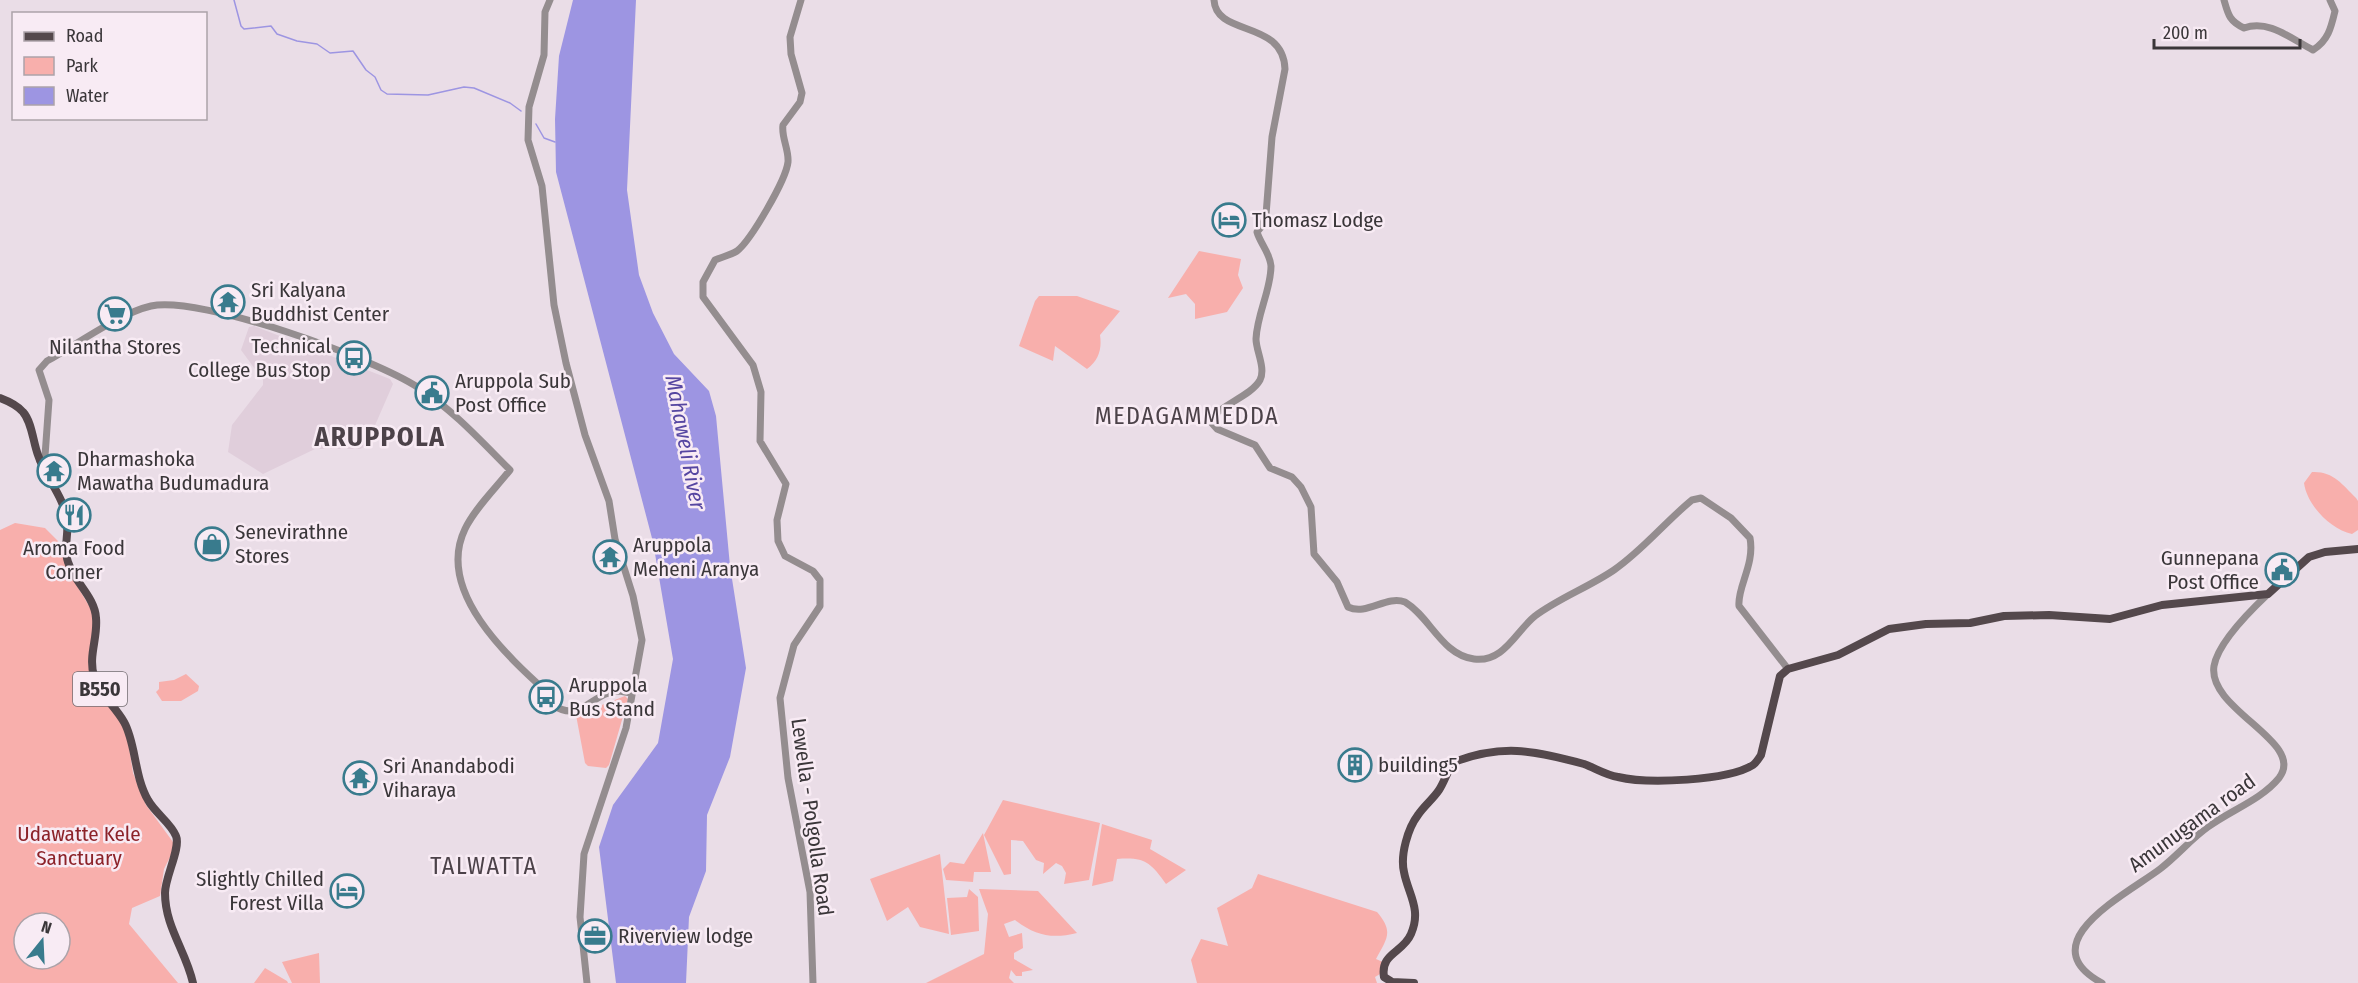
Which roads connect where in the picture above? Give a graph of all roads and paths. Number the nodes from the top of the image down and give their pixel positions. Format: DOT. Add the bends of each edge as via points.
graph roads {
  1 [pos="550,0"];
  2 [pos="801,0"];
  3 [pos="1214,0"];
  4 [pos="2224,0"];
  5 [pos="2330,0"];
  6 [pos="0,398"];
  7 [pos="40,461"];
  8 [pos="2357,549"];
  9 [pos="2268,594"];
  10 [pos="1788,669"];
  11 [pos="632,693"];
  12 [pos="193,983"];
  13 [pos="587,983"];
  14 [pos="813,983"];
  15 [pos="1414,983"];
  16 [pos="2102,983"];
  1 -- 11 [label="street" via="545,12 544,55 529,107 528,140 542,186 554,305 566,363 585,435 609,501 642,640"];
  2 -- 14 [label="street, Lewella - Polgolla Road" via="790,37 802,93 783,125 788,162 770,206 736,252 715,260 707,270 703,297 753,364 759,381 760,441 786,484 777,527 781,549 820,580 818,612 794,645 780,698 786,762 810,892"];
  3 -- 10 [label="street" via="1214,9 1223,19 1267,35 1278,47 1285,69 1272,137 1266,215 1257,231 1271,265 1257,324 1262,371 1260,380 1248,392 1218,409 1209,420 1217,429 1255,445 1270,468 1292,477 1300,487 1311,507 1314,554 1337,582 1348,607 1360,610 1395,600 1405,602 1453,649 1473,659 1489,658 1508,646 1533,618 1613,571 1646,545 1683,507 1701,498 1731,518 1750,538 1750,566 1739,606"];
  4 -- 5 [label="street" via="2235,24 2244,28 2253,24 2265,26 2313,50 2322,45 2329,33 2335,11"];
  6 -- 7 [label="main road, B550" via="27,417"];
  7 -- 11 [label="street" via="45,456 49,400 39,370 47,361 151,306 182,306 247,319 367,363 420,388 510,471 466,526 458,554 466,591 481,624 494,641 561,710 577,710 616,691"];
  7 -- 12 [label="main road, B550" via="66,516 65,554 72,574 95,609 94,676 104,697 126,724 148,801 176,836 177,847 167,872 165,893 168,921 187,959"];
  8 -- 9 [label="main road" via="2309,557"];
  9 -- 10 [label="main road" via="2162,605 2110,619 2004,616 1970,623 1889,629 1838,655"];
  9 -- 16 [label="street, Amunugama road" via="2226,641 2214,666 2216,685 2235,709 2277,745 2284,759 2281,776 2258,796 2208,826 2163,867 2086,924 2075,943 2076,962 2085,974"];
  10 -- 15 [label="main road" via="1778,681 1761,754 1754,765 1729,774 1637,781 1551,756 1516,751 1454,762 1440,789 1417,816 1407,838 1403,871 1414,897 1415,919 1403,946 1386,958 1382,966 1384,977 1392,982"];
  11 -- 13 [label="street" via="626,728 584,854 580,917"];
}
